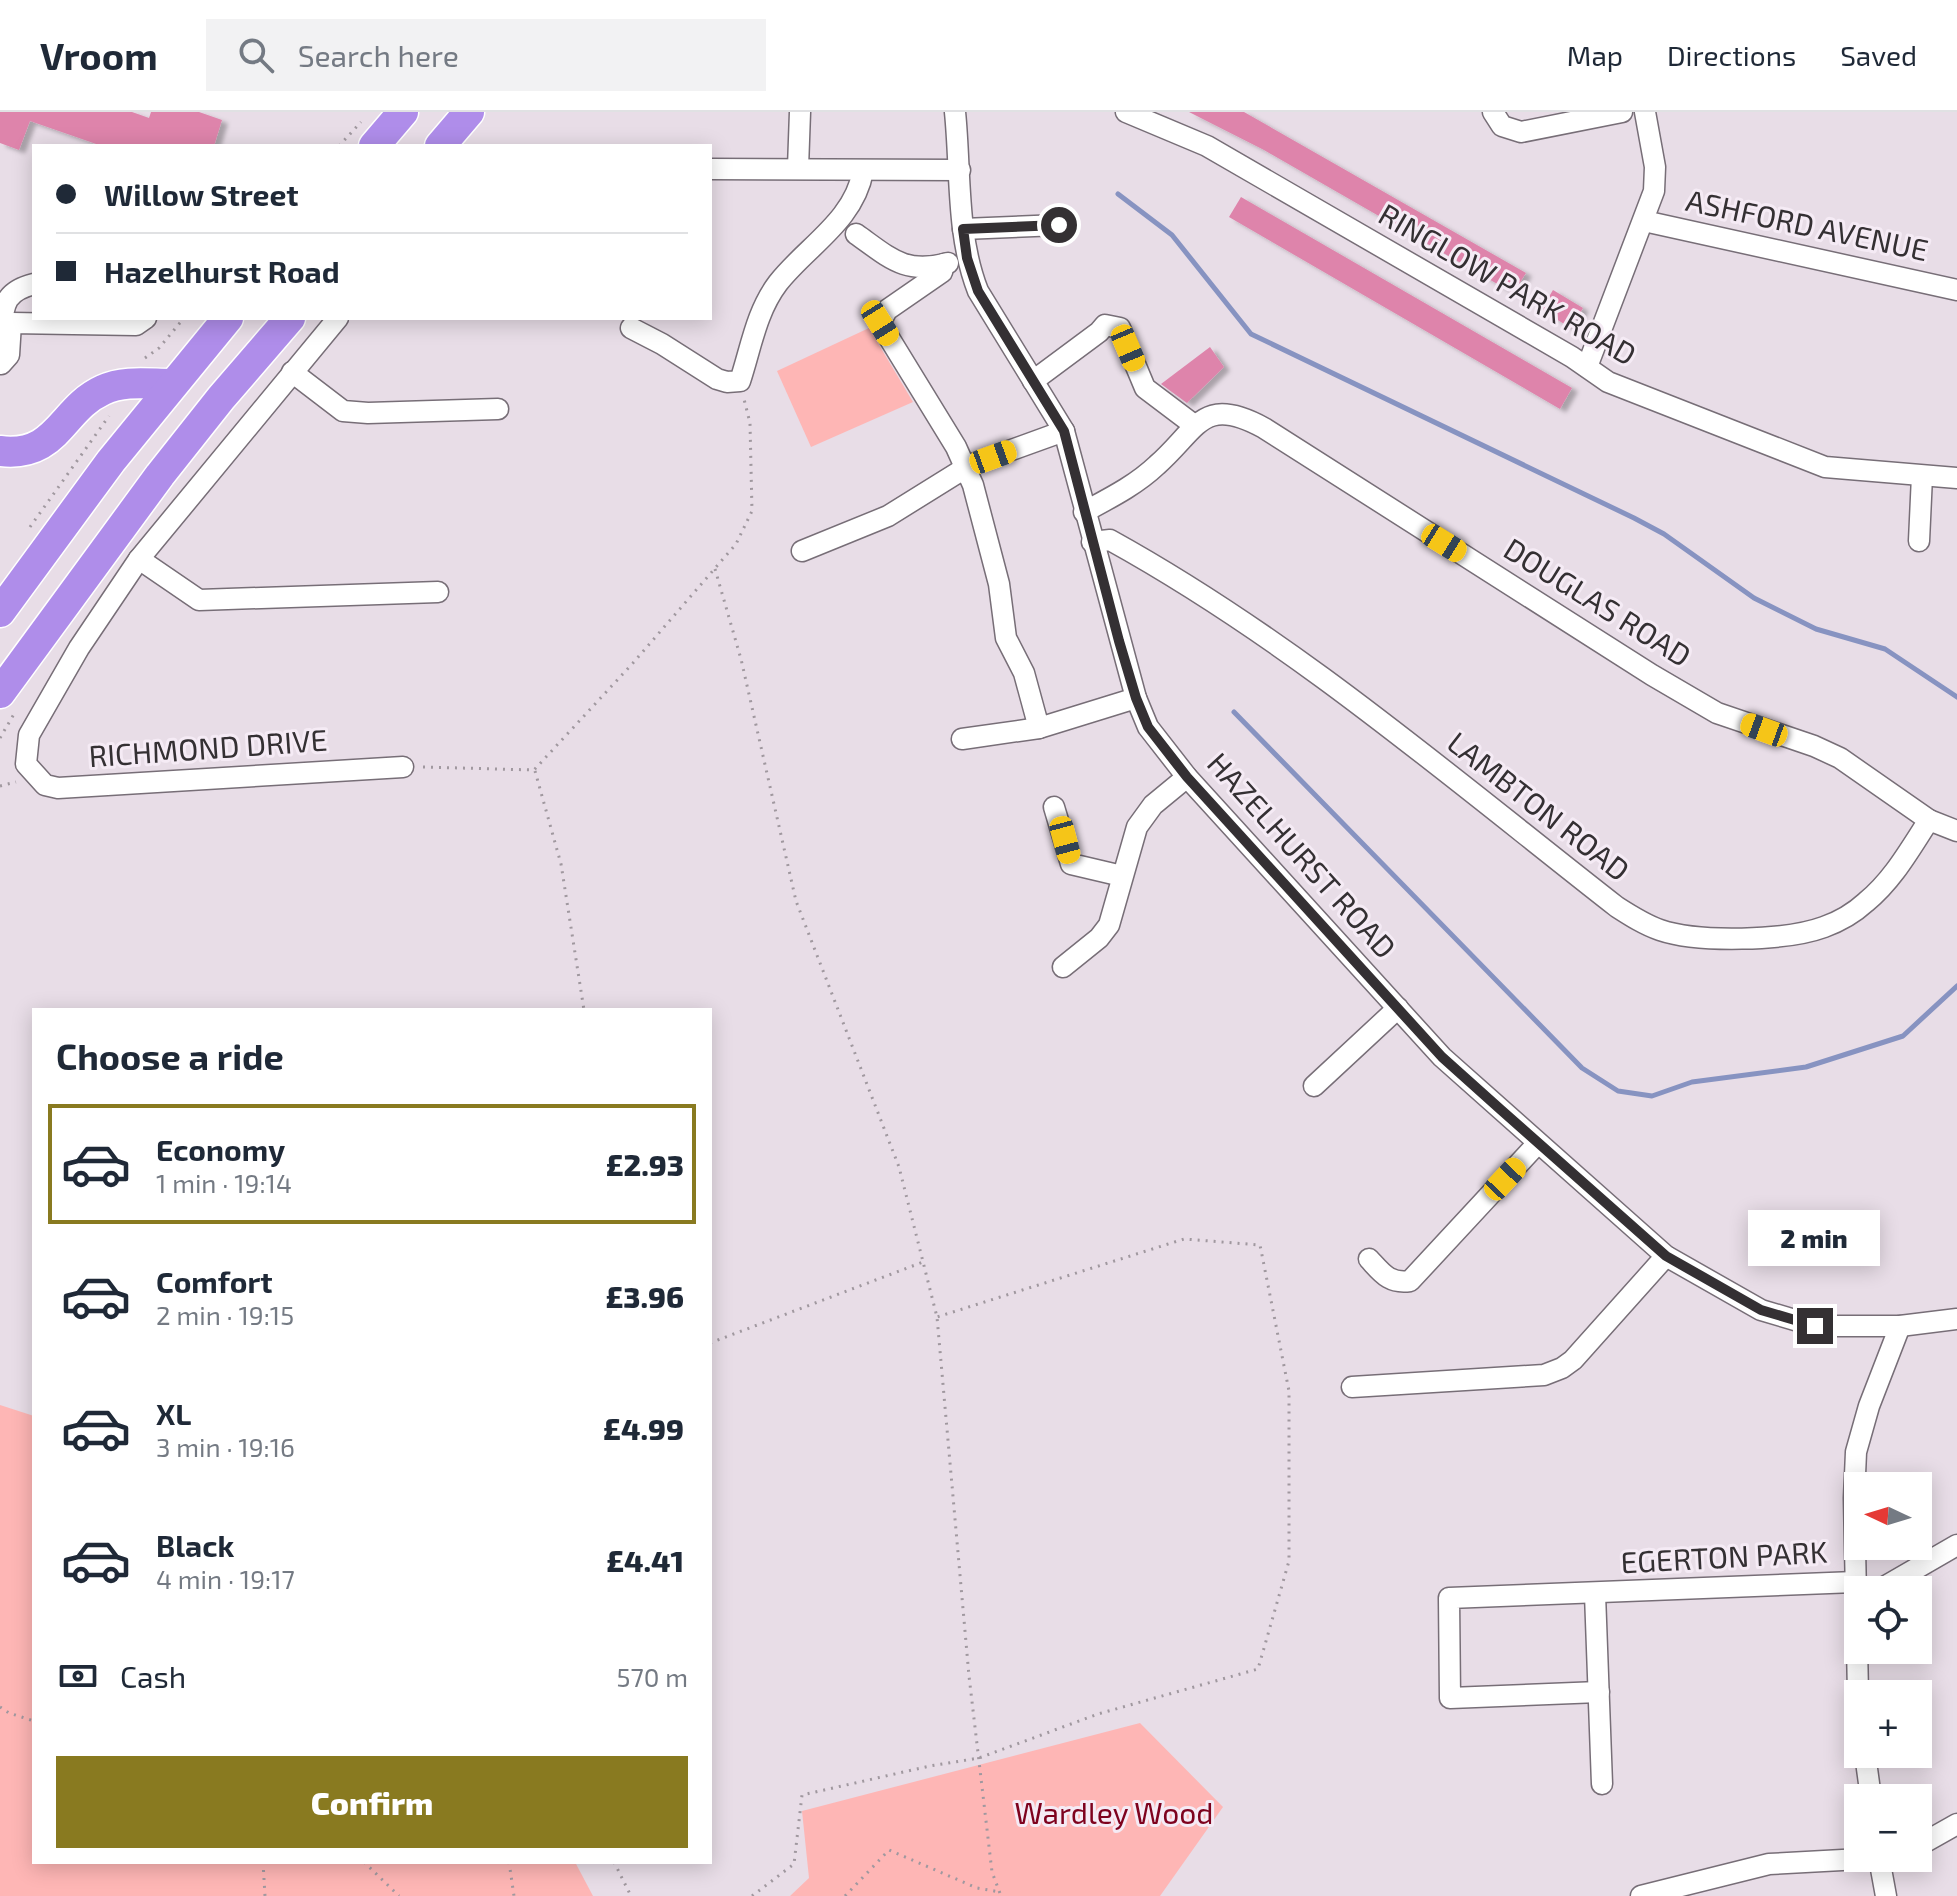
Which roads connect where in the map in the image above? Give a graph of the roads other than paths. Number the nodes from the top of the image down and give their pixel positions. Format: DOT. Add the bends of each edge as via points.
graph roads {
  1 [pos="403,112"];
  2 [pos="469,112"];
  3 [pos="800,112"];
  4 [pos="955,112"];
  5 [pos="1126,112"];
  6 [pos="1493,112"];
  7 [pos="1622,112"];
  8 [pos="1645,112"];
  9 [pos="1169,120"];
  10 [pos="376,144"];
  11 [pos="442,144"];
  12 [pos="798,168"];
  13 [pos="712,169"];
  14 [pos="960,170"];
  15 [pos="863,171"];
  16 [pos="1644,221"];
  17 [pos="1059,225"];
  18 [pos="963,229"];
  19 [pos="856,234"];
  20 [pos="967,258"];
  21 [pos="944,264"];
  22 [pos="32,284"];
  23 [pos="1957,290"];
  24 [pos="143,320"];
  25 [pos="226,320"];
  26 [pos="288,320"];
  27 [pos="336,320"];
  28 [pos="631,328"];
  29 [pos="0,336"];
  30 [pos="0,365"];
  31 [pos="1587,367"];
  32 [pos="292,372"];
  33 [pos="1033,381"];
  34 [pos="171,384"];
  35 [pos="498,409"];
  36 [pos="1194,425"];
  37 [pos="195,431"];
  38 [pos="1064,431"];
  39 [pos="0,451"];
  40 [pos="225,454"];
  41 [pos="965,468"];
  42 [pos="1922,476"];
  43 [pos="1957,478"];
  44 [pos="1084,512"];
  45 [pos="1919,541"];
  46 [pos="1092,542"];
  47 [pos="802,551"];
  48 [pos="139,559"];
  49 [pos="438,592"];
  50 [pos="0,612"];
  51 [pos="5,687"];
  52 [pos="1136,698"];
  53 [pos="1039,728"];
  54 [pos="962,739"];
  55 [pos="403,767"];
  56 [pos="1187,777"];
  57 [pos="1054,807"];
  58 [pos="1929,820"];
  59 [pos="1957,831"];
  60 [pos="1122,876"];
  61 [pos="1063,967"];
  62 [pos="1398,1008"];
  63 [pos="1314,1086"];
  64 [pos="1538,1143"];
  65 [pos="1666,1256"];
  66 [pos="1369,1259"];
  67 [pos="1957,1319"];
  68 [pos="1900,1326"];
  69 [pos="1352,1387"];
  70 [pos="1957,1545"];
  71 [pos="1856,1576"];
  72 [pos="1903,1576"];
  73 [pos="1595,1594"];
  74 [pos="1844,1596"];
  75 [pos="1599,1692"];
  76 [pos="1602,1784"];
  77 [pos="1957,1824"];
  78 [pos="1932,1838"];
  79 [pos="1844,1861"];
  80 [pos="1885,1872"];
  81 [pos="1641,1896"];
  82 [pos="1886,1896"];
  1 -- 10 [label="highway"];
  2 -- 11 [label="highway"];
  3 -- 12 [label="street"];
  4 -- 14 [label="street, HAZELHURST ROAD"];
  5 -- 9 [label="street, RINGLOW PARK ROAD"];
  6 -- 7 [label="street" via="1502,126 1521,132"];
  8 -- 16 [label="street" via="1656,179"];
  9 -- 31 [label="street, RINGLOW PARK ROAD"];
  12 -- 13 [label="street"];
  12 -- 15 [label="street"];
  14 -- 15 [label="street"];
  14 -- 18 [label="street, HAZELHURST ROAD"];
  15 -- 28 [label="street" via="860,189 845,212 778,284 755,330 740,381 717,379 669,338"];
  16 -- 23 [label="street, ASHFORD AVENUE"];
  16 -- 31 [label="street"];
  17 -- 18 [label="street"];
  18 -- 20 [label="street, HAZELHURST ROAD"];
  19 -- 21 [label="street" via="901,265 915,269"];
  20 -- 21 [label="street"];
  20 -- 33 [label="street, HAZELHURST ROAD" via="978,291"];
  21 -- 41 [label="street" via="942,272 887,310 880,323"];
  22 -- 29 [label="street" via="16,288 5,303"];
  24 -- 30 [label="street" via="136,325 11,323 9,355"];
  25 -- 34 [label="highway"];
  26 -- 37 [label="highway"];
  27 -- 32 [label="street"];
  31 -- 42 [label="street, RINGLOW PARK ROAD" via="1608,382 1825,467"];
  32 -- 35 [label="street" via="343,411"];
  32 -- 40 [label="street"];
  33 -- 36 [label="street" via="1105,325 1120,328 1145,388"];
  33 -- 38 [label="street, HAZELHURST ROAD"];
  34 -- 39 [label="highway" via="103,390 41,445"];
  34 -- 50 [label="highway"];
  36 -- 44 [label="street" via="1157,466"];
  36 -- 58 [label="street, DOUGLAS ROAD" via="1225,413 1250,420 1652,675 1717,713 1840,758"];
  37 -- 40 [label="street"];
  37 -- 51 [label="highway"];
  38 -- 41 [label="street"];
  38 -- 44 [label="street, HAZELHURST ROAD"];
  40 -- 48 [label="street"];
  41 -- 47 [label="street" via="888,516"];
  41 -- 53 [label="street" via="999,584 1006,638 1024,673"];
  42 -- 43 [label="street, RINGLOW PARK ROAD"];
  42 -- 45 [label="street"];
  44 -- 46 [label="street, HAZELHURST ROAD"];
  46 -- 52 [label="street, HAZELHURST ROAD"];
  46 -- 58 [label="street, LAMBTON ROAD" via="1110,540 1251,626 1617,907 1658,930 1735,938 1822,928 1845,917 1891,877"];
  48 -- 49 [label="street" via="199,600"];
  48 -- 55 [label="street, RICHMOND DRIVE" via="29,735 26,764 45,785"];
  52 -- 53 [label="street"];
  52 -- 56 [label="street, HAZELHURST ROAD" via="1148,727"];
  53 -- 54 [label="street"];
  56 -- 60 [label="street" via="1153,805 1137,827"];
  56 -- 62 [label="street, HAZELHURST ROAD"];
  57 -- 60 [label="street" via="1071,864"];
  58 -- 59 [label="street"];
  60 -- 61 [label="street" via="1109,925"];
  62 -- 63 [label="street"];
  62 -- 64 [label="street, HAZELHURST ROAD" via="1442,1057"];
  64 -- 65 [label="street, HAZELHURST ROAD"];
  64 -- 66 [label="street" via="1410,1281 1389,1280"];
  65 -- 68 [label="street, HAZELHURST ROAD" via="1761,1310 1801,1322"];
  65 -- 69 [label="street" via="1573,1360 1554,1372 1374,1393"];
  67 -- 68 [label="street, HAZELHURST ROAD"];
  68 -- 71 [label="street" via="1856,1452"];
  70 -- 72 [label="street"];
  73 -- 74 [label="street, EGERTON PARK"];
  73 -- 75 [label="street, EGERTON PARK"];
  73 -- 75 [label="street, EGERTON PARK" via="1449,1598 1450,1698"];
  75 -- 76 [label="street, EGERTON PARK"];
  77 -- 78 [label="street"];
  79 -- 81 [label="street" via="1769,1864"];
  80 -- 82 [label="street"];
}
